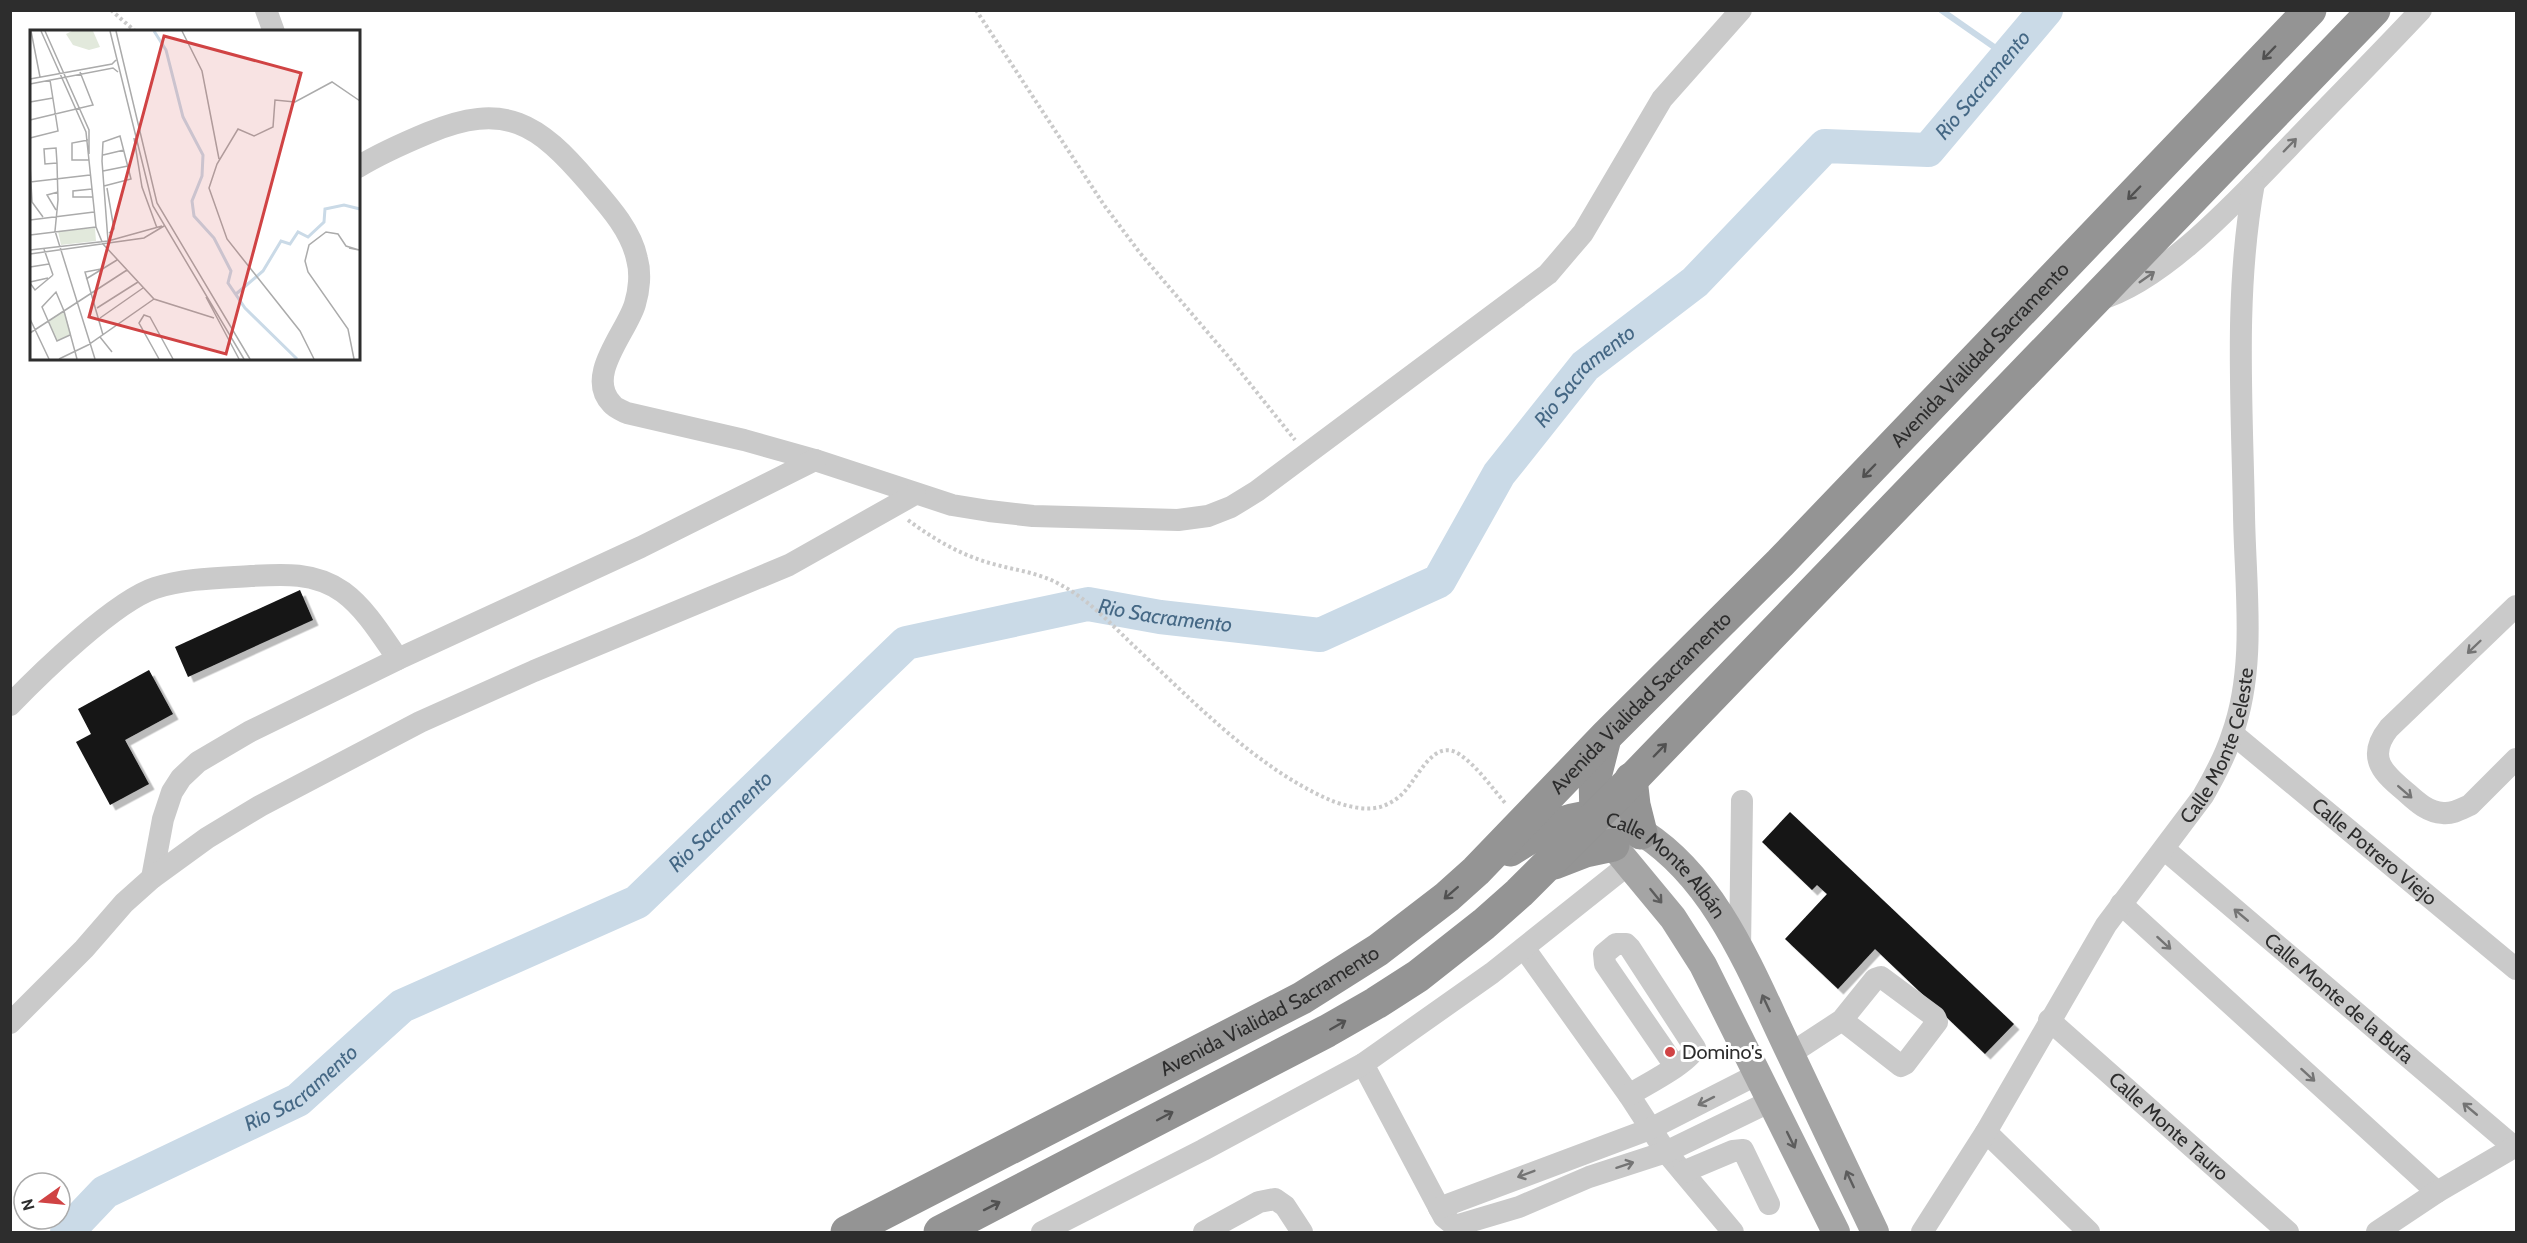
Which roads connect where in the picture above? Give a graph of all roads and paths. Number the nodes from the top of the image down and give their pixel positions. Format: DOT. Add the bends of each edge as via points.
graph roads {
  1 [pos="111,10"];
  2 [pos="266,10"];
  3 [pos="976,10"];
  4 [pos="1741,10"];
  5 [pos="2310,10"];
  6 [pos="2374,10"];
  7 [pos="2421,10"];
  8 [pos="134,30"];
  9 [pos="273,30"];
  10 [pos="360,166"];
  11 [pos="2254,183"];
  12 [pos="2094,302"];
  13 [pos="1307,454"];
  14 [pos="816,460"];
  15 [pos="915,494"];
  16 [pos="891,507"];
  17 [pos="2517,606"];
  18 [pos="398,659"];
  19 [pos="10,705"];
  20 [pos="2233,734"];
  21 [pos="1606,736"];
  22 [pos="2517,759"];
  23 [pos="1632,779"];
  24 [pos="1742,801"];
  25 [pos="1596,816"];
  26 [pos="1523,822"];
  27 [pos="1628,847"];
  28 [pos="2164,849"];
  29 [pos="1544,868"];
  30 [pos="1476,870"];
  31 [pos="152,878"];
  32 [pos="2121,904"];
  33 [pos="1524,948"];
  34 [pos="1740,950"];
  35 [pos="2517,969"];
  36 [pos="1842,1020"];
  37 [pos="2049,1020"];
  38 [pos="10,1023"];
  39 [pos="1790,1054"];
  40 [pos="1363,1064"];
  41 [pos="1675,1066"];
  42 [pos="1758,1074"];
  43 [pos="1629,1095"];
  44 [pos="1772,1101"];
  45 [pos="1650,1129"];
  46 [pos="1986,1132"];
  47 [pos="2515,1146"];
  48 [pos="1666,1152"];
  49 [pos="1577,1155"];
  50 [pos="1683,1172"];
  51 [pos="1589,1177"];
  52 [pos="2437,1192"];
  53 [pos="1769,1204"];
  54 [pos="1439,1208"];
  55 [pos="1730,1232"];
  56 [pos="847,1233"];
  57 [pos="940,1233"];
  58 [pos="1042,1233"];
  59 [pos="1204,1233"];
  60 [pos="1302,1233"];
  61 [pos="1836,1233"];
  62 [pos="1875,1233"];
  63 [pos="1922,1233"];
  64 [pos="2089,1233"];
  65 [pos="2288,1233"];
  66 [pos="2377,1233"];
  1 -- 8 [label="path"];
  2 -- 9 [label="street"];
  3 -- 13 [label="path" via="1104,205"];
  4 -- 13 [label="street" via="1662,99 1583,233 1548,274"];
  5 -- 21 [label="highway, Avenida Vialidad Sacramento, one-way" via="1780,563"];
  6 -- 12 [label="highway"];
  11 -- 7 [label="street, one-way"];
  10 -- 14 [label="street" via="387,150 472,118 495,117 531,129 563,153 615,214 638,260 639,286 634,306 603,373 603,391 612,405 646,419"];
  12 -- 11 [label="street, one-way" via="2149,276"];
  11 -- 20 [label="street, Calle Monte Celeste" via="2240,296 2246,660"];
  23 -- 12 [label="highway, one-way"];
  13 -- 15 [label="street" via="1231,507 1208,516 1178,520 1033,516 952,505"];
  14 -- 15 [label="street"];
  14 -- 18 [label="street" via="641,547"];
  15 -- 16 [label="street"];
  16 -- 26 [label="path" via="949,548 1060,584 1088,603 1246,746 1278,770 1331,800 1358,808 1383,807 1405,792 1428,759 1448,751 1458,753"];
  16 -- 31 [label="street" via="789,565 534,671 364,750 207,838"];
  17 -- 22 [label="street, one-way" via="2389,728 2382,737 2378,758 2387,776 2423,808 2443,813 2470,805"];
  18 -- 19 [label="street" via="357,604 327,582 298,574 188,581 155,588 113,612 35,678"];
  18 -- 31 [label="street" via="249,732 180,777 163,819"];
  20 -- 28 [label="street, Calle Monte Celeste" via="2207,789"];
  20 -- 35 [label="street, Calle Potrero Viejo"];
  21 -- 25 [label="highway" via="1595,777"];
  21 -- 26 [label="highway, Avenida Vialidad Sacramento"];
  23 -- 25 [label="highway"];
  23 -- 27 [label="highway" via="1634,805"];
  24 -- 34 [label="street"];
  25 -- 27 [label="main road, Calle Monte Albán"];
  25 -- 29 [label="highway"];
  25 -- 30 [label="highway" via="1567,821 1540,832"];
  26 -- 30 [label="highway, Avenida Vialidad Sacramento"];
  27 -- 29 [label="highway" via="1574,855"];
  27 -- 33 [label="street"];
  27 -- 34 [label="main road, Calle Monte Albán" via="1672,857 1709,898"];
  27 -- 42 [label="main road, Calle Monte Albán, one-way" via="1720,996"];
  28 -- 32 [label="street, Calle Monte Celeste"];
  47 -- 28 [label="street, Calle Monte de la Bufa, one-way"];
  57 -- 29 [label="highway, one-way" via="1376,1003 1453,950"];
  30 -- 56 [label="highway, Avenida Vialidad Sacramento, one-way" via="1378,950 1302,998"];
  31 -- 38 [label="street"];
  32 -- 37 [label="street, Calle Monte Celeste"];
  32 -- 52 [label="street, one-way"];
  33 -- 40 [label="street"];
  33 -- 43 [label="street"];
  39 -- 34 [label="main road, Calle Monte Albán, one-way"];
  36 -- 39 [label="street"];
  37 -- 46 [label="street, Calle Monte Celeste"];
  37 -- 65 [label="street, Calle Monte Tauro"];
  62 -- 39 [label="main road, Calle Monte Albán, one-way"];
  40 -- 54 [label="street"];
  40 -- 58 [label="street"];
  41 -- 41 [label="street" via="1694,1052 1693,1043 1630,948 1616,944 1604,954 1605,964"];
  41 -- 43 [label="street"];
  42 -- 44 [label="main road, Calle Monte Albán"];
  42 -- 45 [label="street, one-way"];
  43 -- 45 [label="street"];
  44 -- 48 [label="street"];
  44 -- 61 [label="main road, Calle Monte Albán, one-way"];
  45 -- 48 [label="street"];
  45 -- 49 [label="street"];
  46 -- 63 [label="street, Calle Monte Celeste"];
  46 -- 64 [label="street"];
  47 -- 52 [label="street"];
  48 -- 50 [label="street"];
  51 -- 48 [label="street, one-way"];
  49 -- 51 [label="street"];
  49 -- 54 [label="street, one-way"];
  50 -- 53 [label="street" via="1743,1150"];
  50 -- 55 [label="street"];
  51 -- 54 [label="street" via="1462,1226 1451,1224"];
  52 -- 66 [label="street"];
  59 -- 60 [label="street" via="1259,1202 1275,1199 1285,1206"];
}
